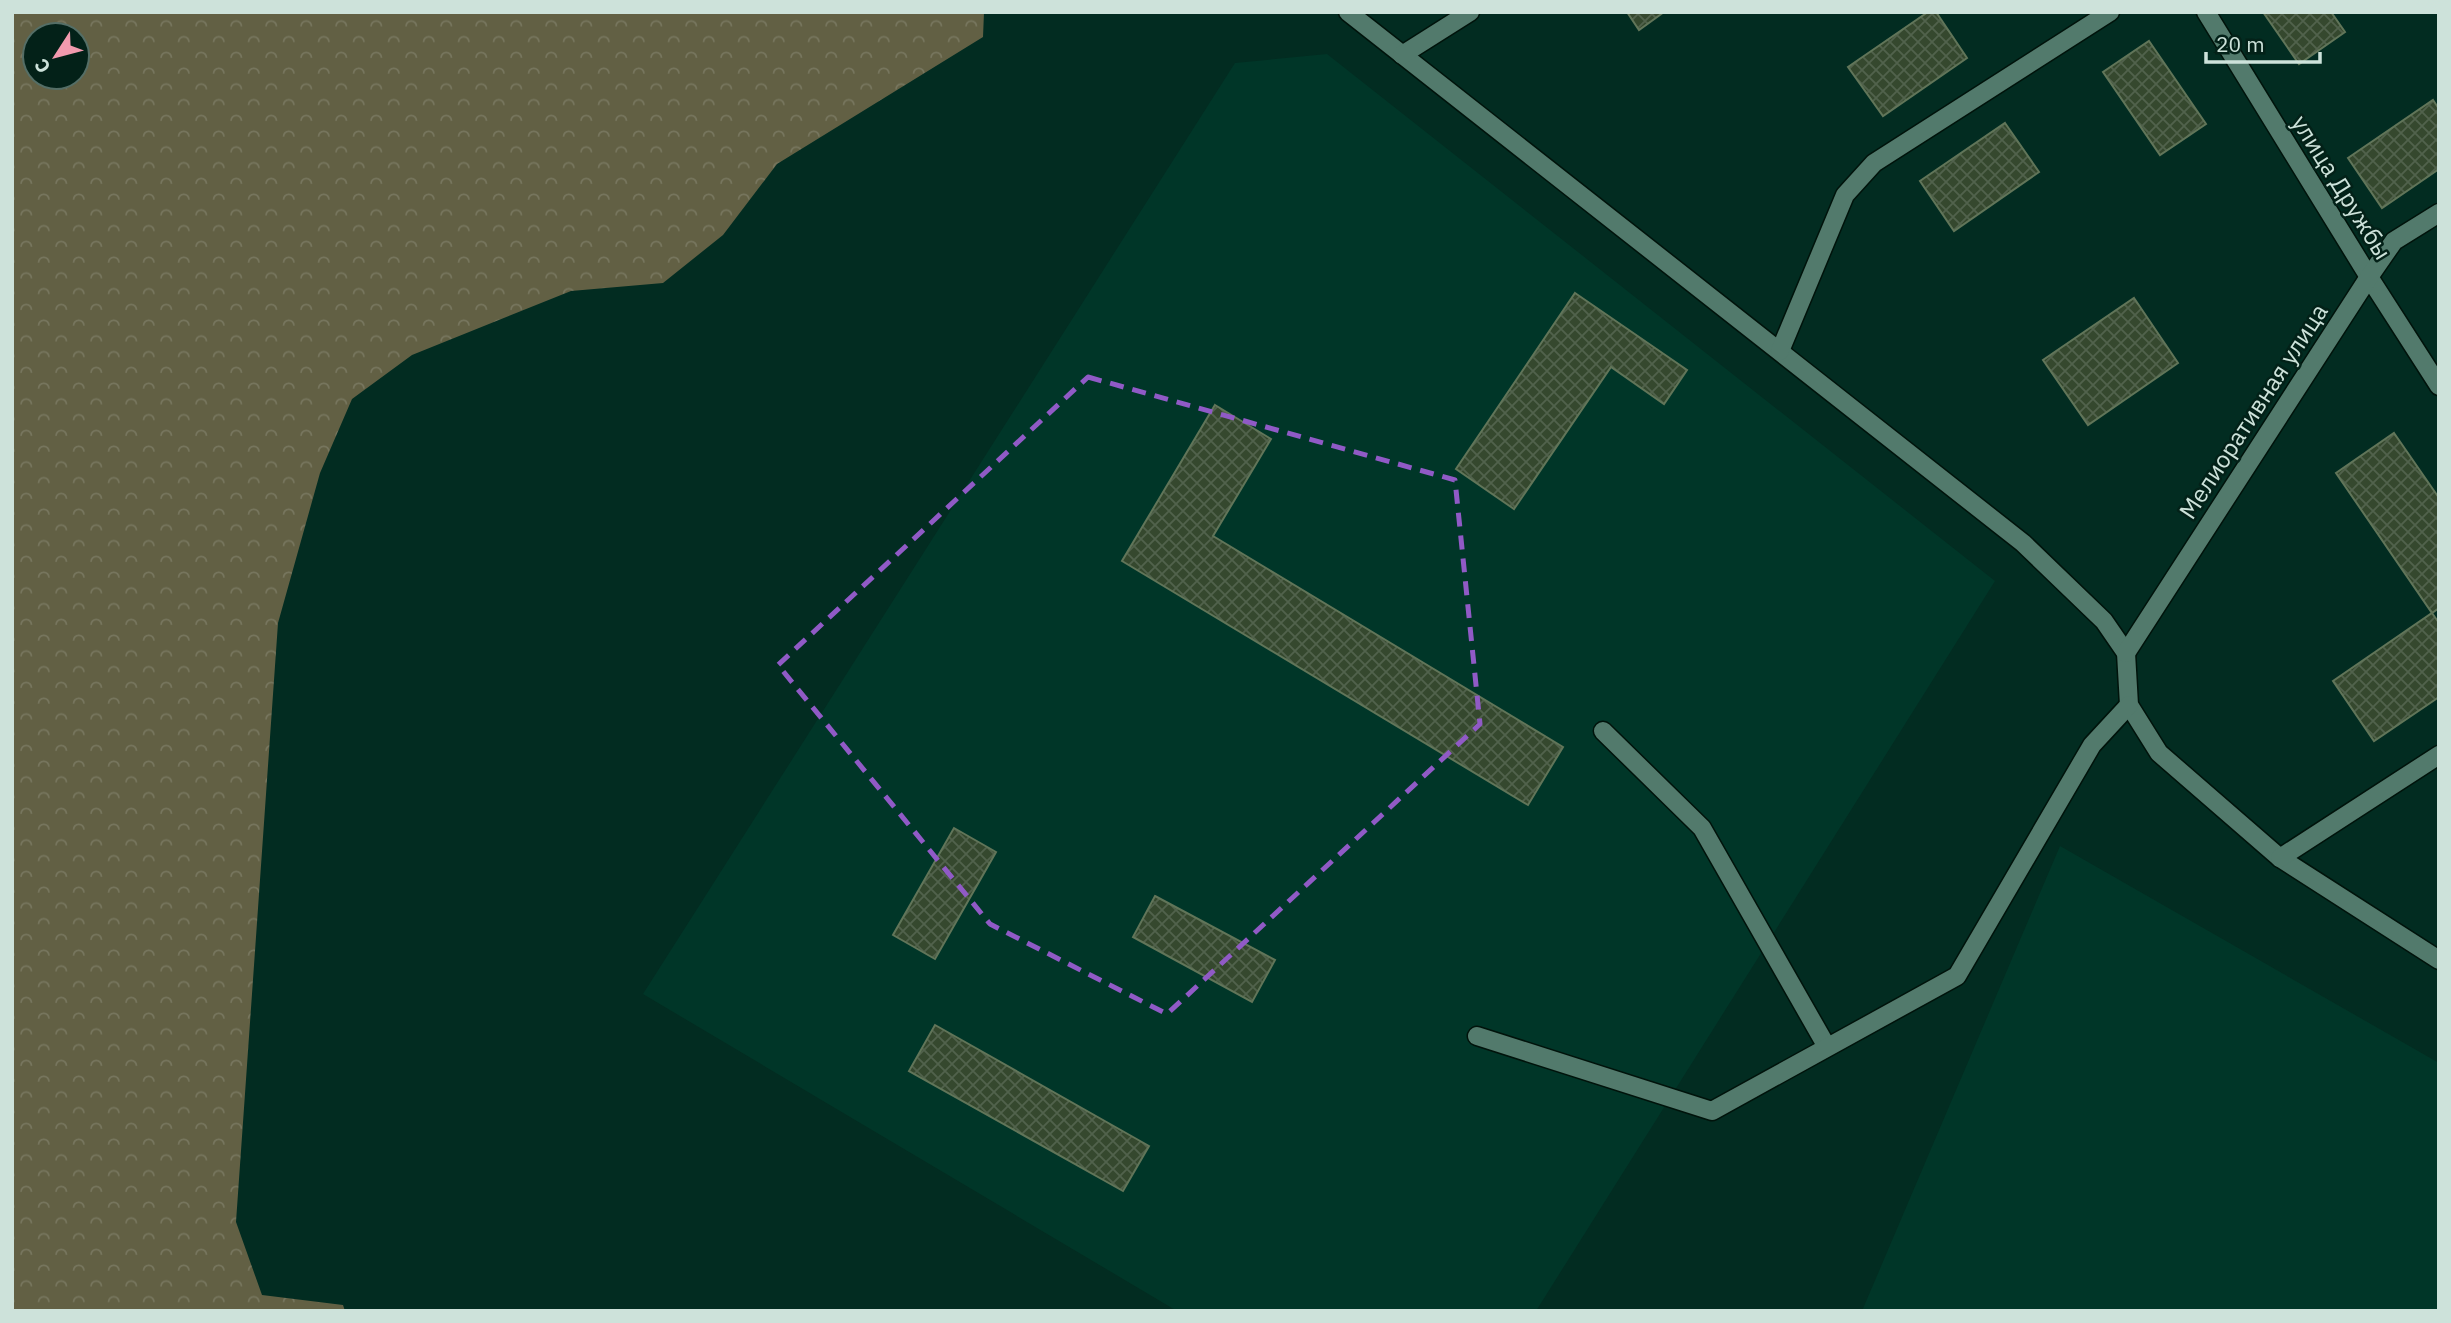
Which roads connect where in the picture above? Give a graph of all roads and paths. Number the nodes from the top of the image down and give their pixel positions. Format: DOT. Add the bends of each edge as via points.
graph roads {
  1 [pos="1348,12"];
  2 [pos="1471,12"];
  3 [pos="2110,12"];
  4 [pos="2206,12"];
  5 [pos="1402,55"];
  6 [pos="2439,214"];
  7 [pos="2368,277"];
  8 [pos="1780,351"];
  9 [pos="2439,386"];
  10 [pos="2126,653"];
  11 [pos="2129,705"];
  12 [pos="1603,732"];
  13 [pos="2439,755"];
  14 [pos="2280,858"];
  15 [pos="2439,960"];
  16 [pos="1477,1036"];
  17 [pos="1827,1047"];
  1 -- 5 [label="street"];
  2 -- 5 [label="street"];
  3 -- 8 [label="street" via="1874,163 1845,195"];
  4 -- 7 [label="street, улица Дружбы"];
  5 -- 8 [label="street"];
  6 -- 7 [label="street, Мелиоративная улица" via="2394,241"];
  7 -- 9 [label="street, улица Дружбы"];
  7 -- 10 [label="street, Мелиоративная улица"];
  8 -- 10 [label="street" via="2023,543 2104,621"];
  10 -- 11 [label="street"];
  11 -- 14 [label="street" via="2159,753"];
  11 -- 17 [label="street" via="2092,745 1957,976"];
  12 -- 17 [label="street" via="1702,828"];
  13 -- 14 [label="street"];
  14 -- 15 [label="street"];
  16 -- 17 [label="street" via="1712,1111"];
}
